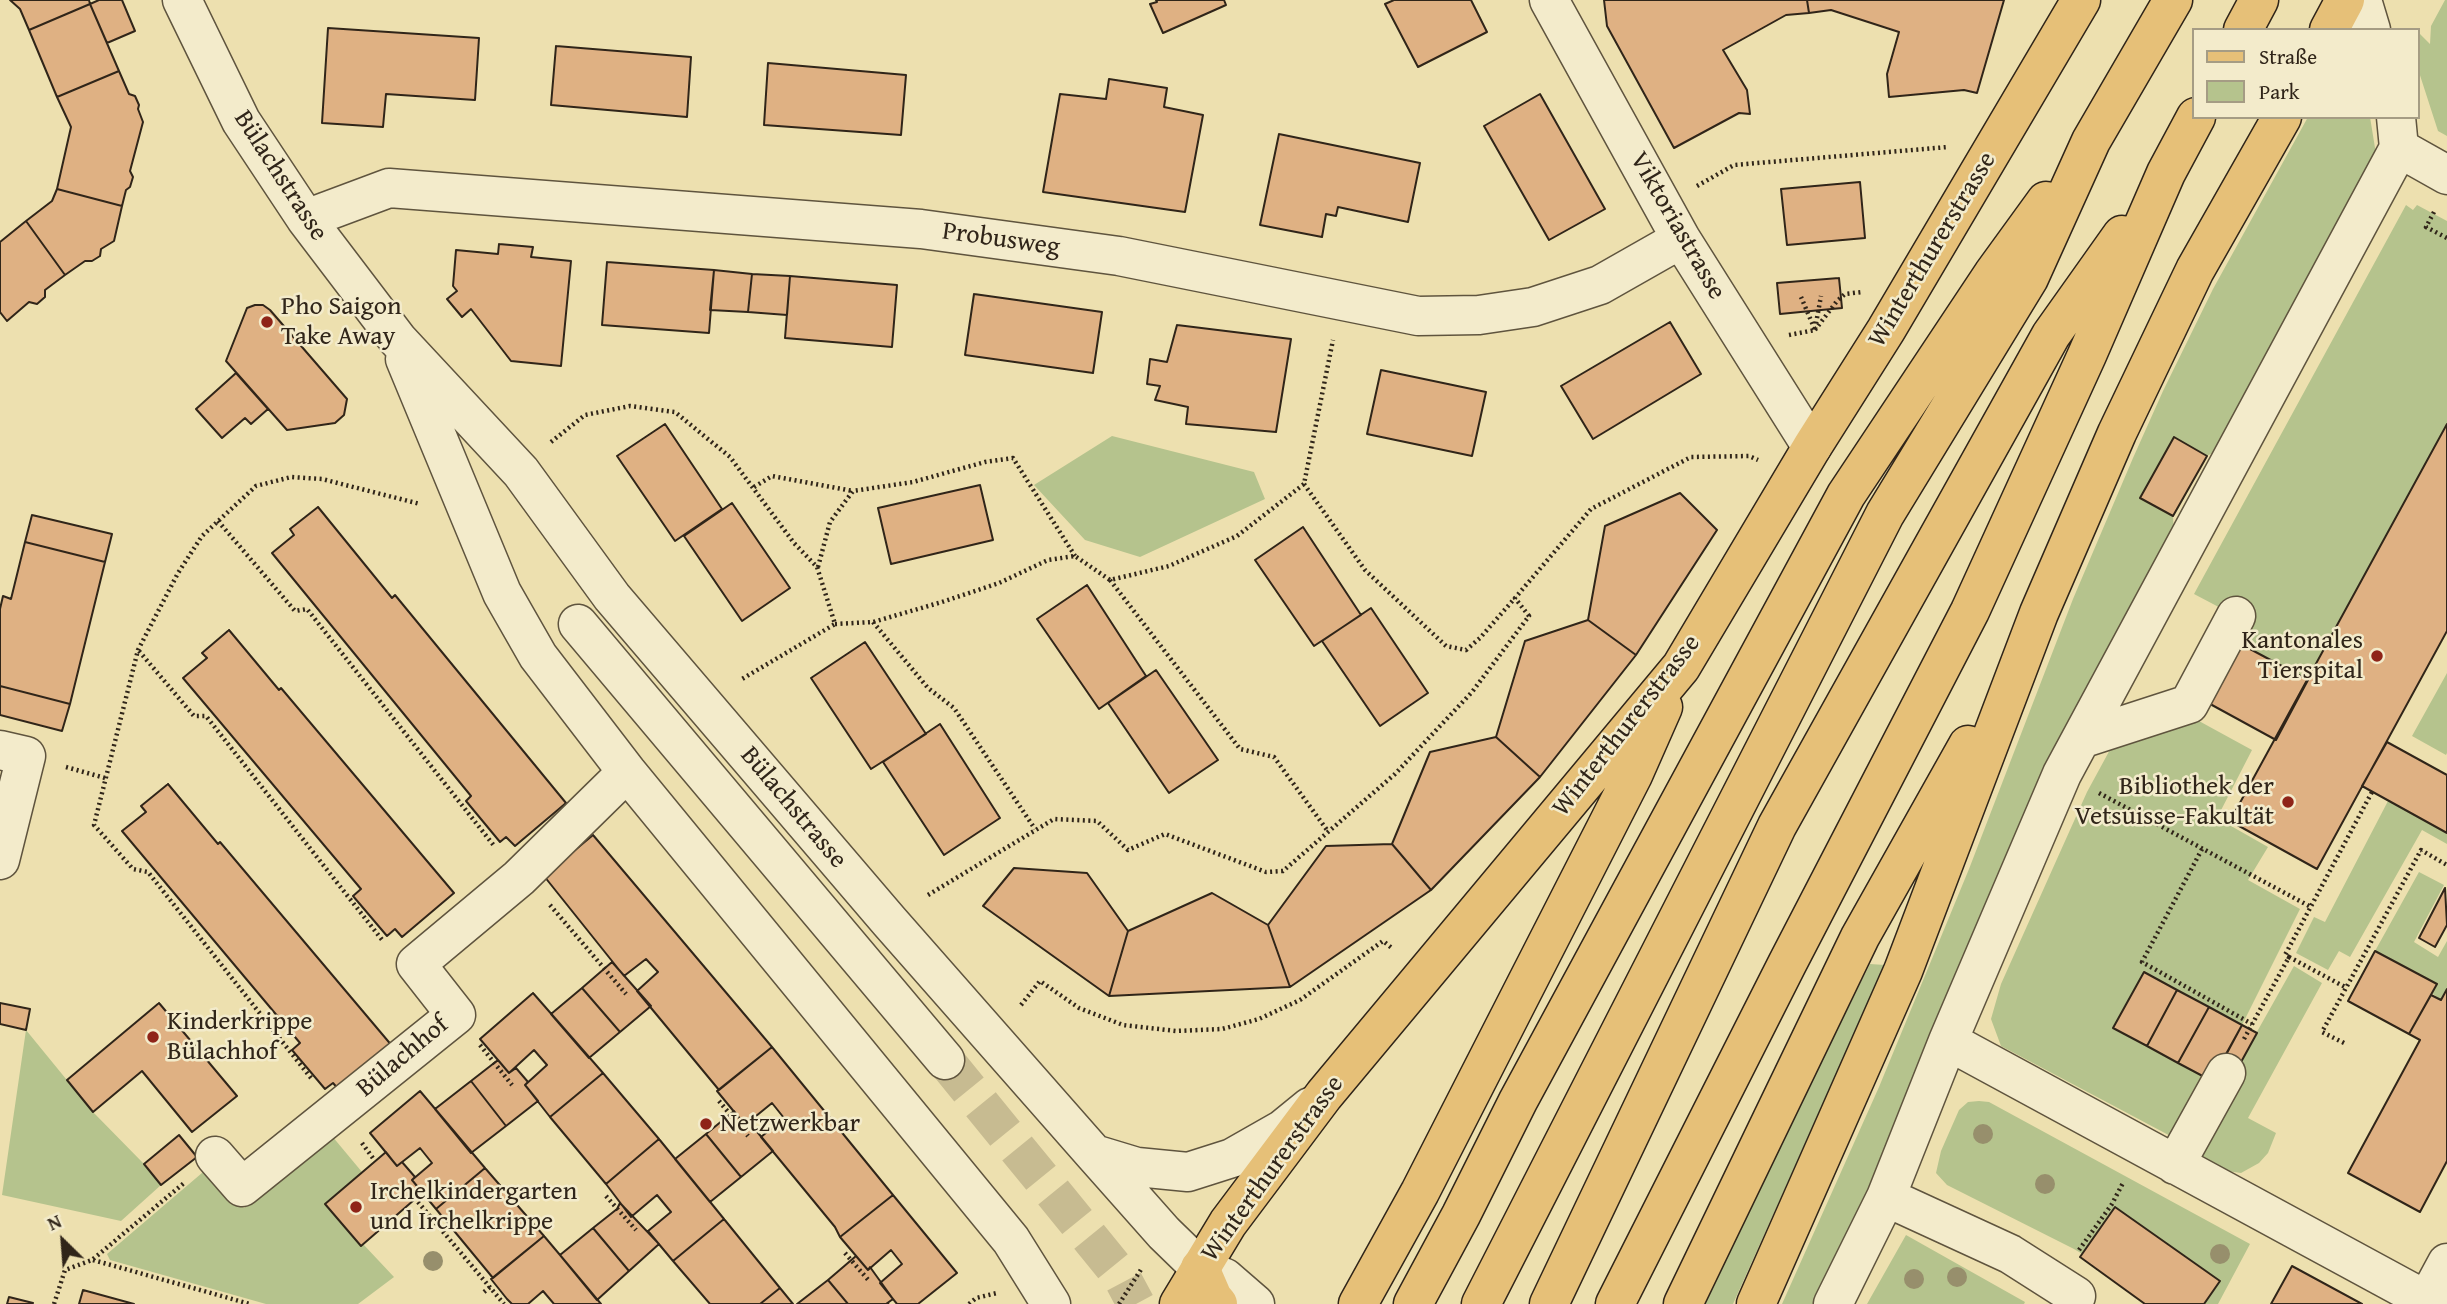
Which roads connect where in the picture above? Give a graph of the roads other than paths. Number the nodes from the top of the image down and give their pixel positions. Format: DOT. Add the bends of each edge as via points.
graph roads {
  1 [pos="182,0"];
  2 [pos="1549,0"];
  3 [pos="2081,0"];
  4 [pos="2173,0"];
  5 [pos="2259,0"];
  6 [pos="2344,0"];
  7 [pos="2362,0"];
  8 [pos="2244,28"];
  9 [pos="2330,28"];
  10 [pos="2370,28"];
  11 [pos="2195,119"];
  12 [pos="2281,119"];
  13 [pos="2397,133"];
  14 [pos="2091,141"];
  15 [pos="2166,173"];
  16 [pos="2447,174"];
  17 [pos="306,219"];
  18 [pos="1681,239"];
  19 [pos="398,340"];
  20 [pos="1812,447"];
  21 [pos="612,597"];
  22 [pos="2039,613"];
  23 [pos="2236,616"];
  24 [pos="578,624"];
  25 [pos="538,656"];
  26 [pos="1681,667"];
  27 [pos="2081,739"];
  28 [pos="0,750"];
  29 [pos="626,772"];
  30 [pos="0,860"];
  31 [pos="1948,1041"];
  32 [pos="945,1060"];
  33 [pos="2226,1073"];
  34 [pos="1324,1095"];
  35 [pos="1094,1154"];
  36 [pos="215,1156"];
  37 [pos="2175,1165"];
  38 [pos="1886,1197"];
  39 [pos="2447,1263"];
  40 [pos="1200,1268"];
  41 [pos="2066,1289"];
  42 [pos="2430,1302"];
  43 [pos="1051,1304"];
  44 [pos="1180,1304"];
  45 [pos="1218,1304"];
  46 [pos="1255,1304"];
  47 [pos="1358,1304"];
  48 [pos="1413,1304"];
  49 [pos="1481,1304"];
  50 [pos="1549,1304"];
  51 [pos="1615,1304"];
  52 [pos="1683,1304"];
  53 [pos="1756,1304"];
  54 [pos="1833,1304"];
  1 -- 17 [label="street, Bülachstrasse" via="241,121"];
  2 -- 18 [label="street, Viktoriastrasse"];
  3 -- 20 [label="main road, Winterthurerstrasse"];
  4 -- 14 [label="main road"];
  5 -- 8 [label="main road"];
  6 -- 9 [label="main road"];
  7 -- 10 [label="street"];
  11 -- 15 [label="main road"];
  12 -- 22 [label="main road" via="2195,270"];
  13 -- 16 [label="street"];
  13 -- 27 [label="street" via="2220,484"];
  14 -- 48 [label="main road" via="1993,274 1846,495"];
  14 -- 49 [label="main road" via="2029,278 1885,514"];
  15 -- 50 [label="main road" via="2051,335 1777,826"];
  15 -- 51 [label="main road" via="1970,611"];
  17 -- 18 [label="street, Probusweg" via="389,188 921,229 1119,256 1418,316 1479,315 1534,307 1600,285"];
  17 -- 19 [label="street, Bülachstrasse"];
  18 -- 20 [label="street, Viktoriastrasse"];
  19 -- 21 [label="street, Bülachstrasse" via="521,472"];
  19 -- 25 [label="street, Bülachstrasse" via="502,593"];
  20 -- 26 [label="main road, Winterthurerstrasse"];
  21 -- 24 [label="street"];
  21 -- 35 [label="street, Bülachstrasse"];
  22 -- 52 [label="main road" via="1860,937"];
  22 -- 53 [label="main road" via="1903,971"];
  23 -- 27 [label="street" via="2189,704"];
  24 -- 25 [label="street"];
  24 -- 32 [label="street"];
  25 -- 29 [label="street, Bülachstrasse"];
  26 -- 34 [label="main road, Winterthurerstrasse"];
  26 -- 47 [label="main road" via="1633,775"];
  27 -- 31 [label="street"];
  28 -- 30 [label="street" via="26,756"];
  29 -- 36 [label="street, Bülachhof" via="519,878 416,964 456,1015 242,1187"];
  29 -- 43 [label="street, Bülachstrasse" via="1011,1240"];
  31 -- 37 [label="street"];
  31 -- 38 [label="street"];
  33 -- 37 [label="street"];
  34 -- 35 [label="street" via="1283,1129 1232,1158 1188,1172 1137,1167"];
  34 -- 40 [label="main road, Winterthurerstrasse"];
  35 -- 40 [label="street, Bülachstrasse"];
  37 -- 42 [label="street"];
  38 -- 41 [label="street" via="2010,1254"];
  38 -- 54 [label="street"];
  39 -- 42 [label="street"];
  40 -- 44 [label="main road, Winterthurerstrasse"];
  40 -- 45 [label="main road"];
  40 -- 46 [label="street, Bülachstrasse" via="1225,1279"];
}
